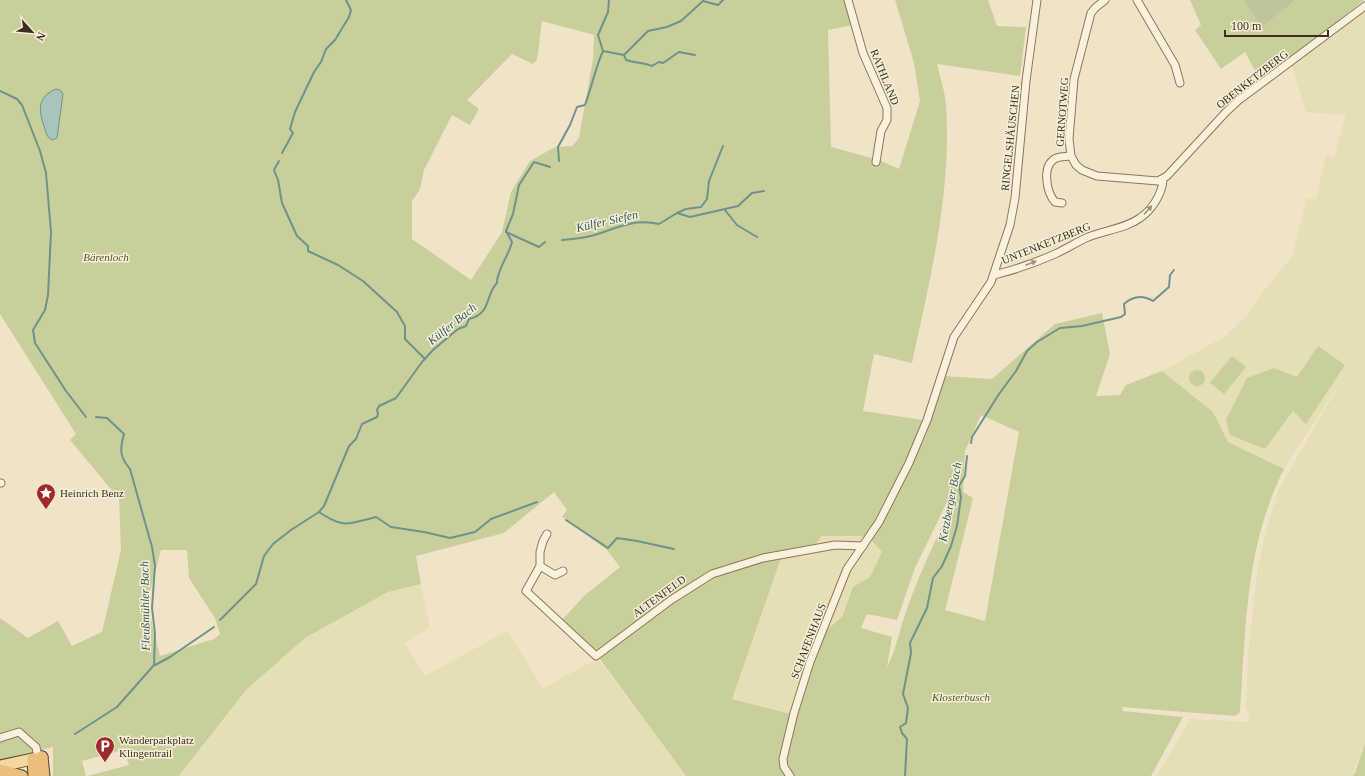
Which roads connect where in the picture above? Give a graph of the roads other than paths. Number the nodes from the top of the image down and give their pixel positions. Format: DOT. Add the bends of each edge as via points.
graph roads {
  1 [pos="848,0"];
  2 [pos="1037,0"];
  3 [pos="1105,0"];
  4 [pos="1137,0"];
  5 [pos="1365,6"];
  6 [pos="1180,83"];
  7 [pos="1071,156"];
  8 [pos="876,162"];
  9 [pos="1164,180"];
  10 [pos="1062,203"];
  11 [pos="994,275"];
  12 [pos="879,522"];
  13 [pos="547,534"];
  14 [pos="863,546"];
  15 [pos="540,566"];
  16 [pos="563,571"];
  17 [pos="0,738"];
  18 [pos="38,758"];
  19 [pos="0,766"];
  20 [pos="0,770"];
  21 [pos="22,776"];
  22 [pos="34,776"];
  23 [pos="44,776"];
  24 [pos="790,776"];
  1 -- 8 [label="street, RATHLAND" via="862,53 887,108 887,120 881,131"];
  2 -- 11 [label="street, RINGELSHÄUSCHEN" via="1015,198 1010,225"];
  3 -- 7 [label="street, GERNOTWEG" via="1091,13 1075,72 1069,139"];
  4 -- 6 [label="street" via="1175,66"];
  5 -- 9 [label="street, OBENKETZBERG" via="1239,100"];
  7 -- 9 [label="street, GERNOTWEG" via="1082,170 1097,176"];
  7 -- 10 [label="street" via="1053,160 1049,168 1049,192 1055,202"];
  11 -- 9 [label="street, UNTENKETZBERG, one-way" via="1054,254 1088,237 1123,227 1140,218 1160,193"];
  11 -- 12 [label="street, UNTENKETZBERG" via="988,288 956,332 916,447"];
  12 -- 14 [label="street, SCHAFENHAUS"];
  13 -- 15 [label="street, ALTENFELD" via="540,552"];
  14 -- 15 [label="street, ALTENFELD" via="835,546 763,558 712,574 671,600 596,656 526,590"];
  14 -- 24 [label="street, SCHAFENHAUS" via="847,569 810,662 783,754 784,767"];
  15 -- 16 [label="street" via="555,575"];
  17 -- 18 [label="street" via="19,732 36,747"];
  18 -- 19 [label="main road"];
  18 -- 22 [label="highway"];
  18 -- 23 [label="highway"];
  20 -- 21 [label="highway"];
}
